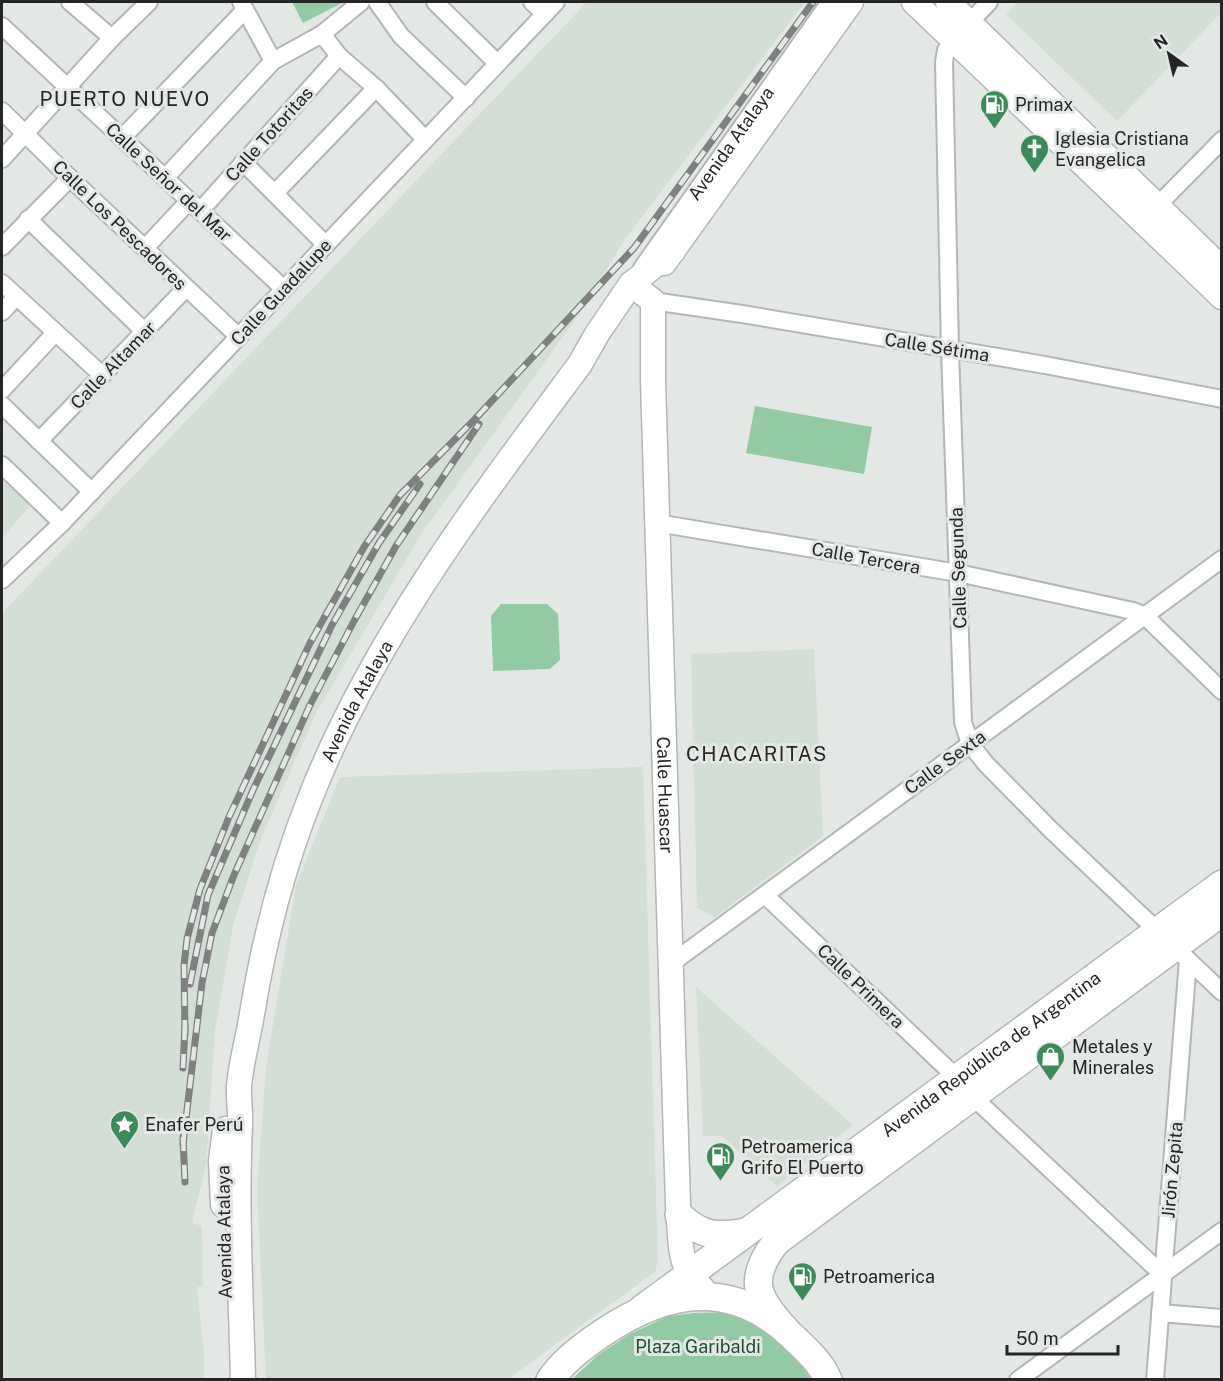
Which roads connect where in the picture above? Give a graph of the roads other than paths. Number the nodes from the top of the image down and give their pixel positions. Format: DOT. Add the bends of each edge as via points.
graph roads {
  1 [pos="70,2"];
  2 [pos="149,2"];
  3 [pos="361,2"];
  4 [pos="377,2"];
  5 [pos="435,2"];
  6 [pos="532,2"];
  7 [pos="830,2"];
  8 [pos="851,2"];
  9 [pos="914,2"];
  10 [pos="948,2"];
  11 [pos="989,2"];
  12 [pos="243,6"];
  13 [pos="550,8"];
  14 [pos="2,26"];
  15 [pos="322,34"];
  16 [pos="112,38"];
  17 [pos="968,38"];
  18 [pos="339,56"];
  19 [pos="273,61"];
  20 [pos="497,63"];
  21 [pos="67,87"];
  22 [pos="376,88"];
  23 [pos="466,98"];
  24 [pos="2,111"];
  25 [pos="25,133"];
  26 [pos="122,138"];
  27 [pos="425,139"];
  28 [pos="1221,140"];
  29 [pos="2,159"];
  30 [pos="243,162"];
  31 [pos="69,178"];
  32 [pos="165,178"];
  33 [pos="275,193"];
  34 [pos="195,206"];
  35 [pos="1157,206"];
  36 [pos="28,219"];
  37 [pos="326,244"];
  38 [pos="2,247"];
  39 [pos="145,248"];
  40 [pos="1221,269"];
  41 [pos="2,283"];
  42 [pos="186,288"];
  43 [pos="284,289"];
  44 [pos="642,292"];
  45 [pos="16,297"];
  46 [pos="1221,297"];
  47 [pos="2,312"];
  48 [pos="145,332"];
  49 [pos="55,333"];
  50 [pos="239,337"];
  51 [pos="950,350"];
  52 [pos="102,375"];
  53 [pos="2,390"];
  54 [pos="1221,399"];
  55 [pos="2,405"];
  56 [pos="39,441"];
  57 [pos="2,465"];
  58 [pos="92,492"];
  59 [pos="63,523"];
  60 [pos="657,523"];
  61 [pos="1221,559"];
  62 [pos="958,573"];
  63 [pos="2,580"];
  64 [pos="1145,616"];
  65 [pos="1221,691"];
  66 [pos="970,744"];
  67 [pos="1221,884"];
  68 [pos="765,894"];
  69 [pos="1221,912"];
  70 [pos="1173,946"];
  71 [pos="669,965"];
  72 [pos="1221,992"];
  73 [pos="241,1079"];
  74 [pos="964,1087"];
  75 [pos="679,1215"];
  76 [pos="746,1232"];
  77 [pos="1221,1232"];
  78 [pos="689,1275"];
  79 [pos="1163,1275"];
  80 [pos="720,1298"];
  81 [pos="642,1309"];
  82 [pos="1160,1312"];
  83 [pos="1221,1318"];
  84 [pos="786,1330"];
  85 [pos="821,1369"];
  86 [pos="551,1377"];
  87 [pos="227,1380"];
  88 [pos="243,1380"];
  89 [pos="836,1380"];
  90 [pos="1018,1380"];
  91 [pos="1155,1380"];
  1 -- 16 [label="street"];
  2 -- 16 [label="street"];
  3 -- 15 [label="street"];
  4 -- 23 [label="street" via="401,36"];
  5 -- 20 [label="street"];
  6 -- 13 [label="street"];
  7 -- 44 [label="street, Avenida Atalaya"];
  8 -- 44 [label="main road, Avenida Atalaya"];
  9 -- 17 [label="main road"];
  10 -- 17 [label="main road"];
  11 -- 17 [label="street"];
  12 -- 19 [label="street"];
  12 -- 26 [label="street"];
  13 -- 20 [label="street, Calle Guadalupe"];
  14 -- 21 [label="street, Calle Señor del Mar"];
  15 -- 18 [label="street"];
  15 -- 19 [label="street"];
  16 -- 21 [label="street"];
  17 -- 35 [label="main road"];
  17 -- 46 [label="main road"];
  17 -- 51 [label="street, Calle Segunda" via="946,50 944,62"];
  18 -- 22 [label="street"];
  18 -- 30 [label="street, Calle Totoritas"];
  19 -- 32 [label="street"];
  20 -- 23 [label="street, Calle Guadalupe"];
  21 -- 25 [label="street"];
  21 -- 26 [label="street, Calle Señor del Mar"];
  22 -- 27 [label="street"];
  22 -- 33 [label="street"];
  23 -- 27 [label="street, Calle Guadalupe"];
  24 -- 25 [label="street, Calle Los Pescadores"];
  25 -- 29 [label="street"];
  25 -- 31 [label="street, Calle Los Pescadores"];
  26 -- 32 [label="street, Calle Señor del Mar"];
  27 -- 37 [label="street, Calle Guadalupe"];
  28 -- 35 [label="street"];
  30 -- 33 [label="street"];
  30 -- 34 [label="street, Calle Totoritas"];
  31 -- 36 [label="street"];
  31 -- 39 [label="street, Calle Los Pescadores"];
  32 -- 34 [label="street, Calle Señor del Mar"];
  33 -- 37 [label="street"];
  34 -- 39 [label="street, Calle Totoritas"];
  34 -- 43 [label="street, Calle Señor del Mar"];
  35 -- 40 [label="main road"];
  36 -- 38 [label="street"];
  36 -- 48 [label="street"];
  37 -- 43 [label="street, Calle Guadalupe"];
  39 -- 42 [label="street, Calle Los Pescadores"];
  41 -- 45 [label="street"];
  42 -- 48 [label="street, Calle Altamar"];
  42 -- 50 [label="street, Calle Los Pescadores"];
  43 -- 50 [label="street, Calle Guadalupe"];
  44 -- 51 [label="street, Calle Sétima" via="742,314"];
  44 -- 60 [label="main road, Calle Huascar"];
  44 -- 73 [label="main road, Avenida Atalaya" via="605,340 580,364 452,539 387,642 347,717 310,796 279,888 260,966"];
  45 -- 47 [label="street"];
  45 -- 49 [label="street"];
  48 -- 52 [label="street, Calle Altamar"];
  49 -- 52 [label="street"];
  49 -- 53 [label="street"];
  50 -- 58 [label="street, Calle Guadalupe"];
  51 -- 54 [label="street, Calle Sétima"];
  51 -- 62 [label="street, Calle Segunda"];
  52 -- 56 [label="street, Calle Altamar"];
  55 -- 56 [label="street"];
  56 -- 58 [label="street"];
  57 -- 59 [label="street"];
  58 -- 59 [label="street, Calle Guadalupe"];
  59 -- 63 [label="street, Calle Guadalupe"];
  60 -- 62 [label="street, Calle Tercera"];
  60 -- 71 [label="main road, Calle Huascar"];
  61 -- 64 [label="street, Calle Sexta"];
  62 -- 64 [label="street, Calle Tercera" via="1133,610"];
  62 -- 66 [label="street, Calle Segunda" via="963,722"];
  64 -- 65 [label="street, Calle Tercera"];
  64 -- 66 [label="street, Calle Sexta"];
  66 -- 68 [label="street, Calle Sexta"];
  66 -- 70 [label="street, Calle Segunda" via="1051,830"];
  67 -- 70 [label="main road, Avenida República de Argentina"];
  68 -- 71 [label="street, Calle Sexta"];
  68 -- 74 [label="street, Calle Primera"];
  69 -- 70 [label="main road, Avenida República de Argentina"];
  70 -- 72 [label="street, Calle Segunda"];
  70 -- 74 [label="main road, Avenida República de Argentina"];
  70 -- 79 [label="street, Jirón Zepita"];
  71 -- 75 [label="main road, Calle Huascar"];
  73 -- 87 [label="main road, Avenida Atalaya" via="226,1122 221,1161"];
  73 -- 88 [label="main road, Avenida Atalaya" via="238,1161"];
  74 -- 76 [label="main road, Avenida República de Argentina"];
  74 -- 79 [label="street, Calle Primera"];
  74 -- 84 [label="main road, Avenida República de Argentina" via="776,1242 762,1263 757,1282 764,1305"];
  75 -- 76 [label="main road" via="688,1224 711,1234"];
  75 -- 78 [label="main road, Calle Huascar" via="681,1254"];
  76 -- 78 [label="main road, Avenida República de Argentina"];
  77 -- 79 [label="street"];
  78 -- 80 [label="main road" via="708,1293"];
  78 -- 81 [label="main road, Avenida República de Argentina"];
  79 -- 82 [label="street, Jirón Zepita"];
  79 -- 90 [label="street"];
  80 -- 81 [label="main road" via="691,1297"];
  80 -- 84 [label="main road" via="753,1307"];
  81 -- 86 [label="main road" via="596,1337"];
  82 -- 83 [label="street"];
  82 -- 91 [label="street, Jirón Zepita"];
  84 -- 85 [label="main road"];
  85 -- 89 [label="main road"];
}
